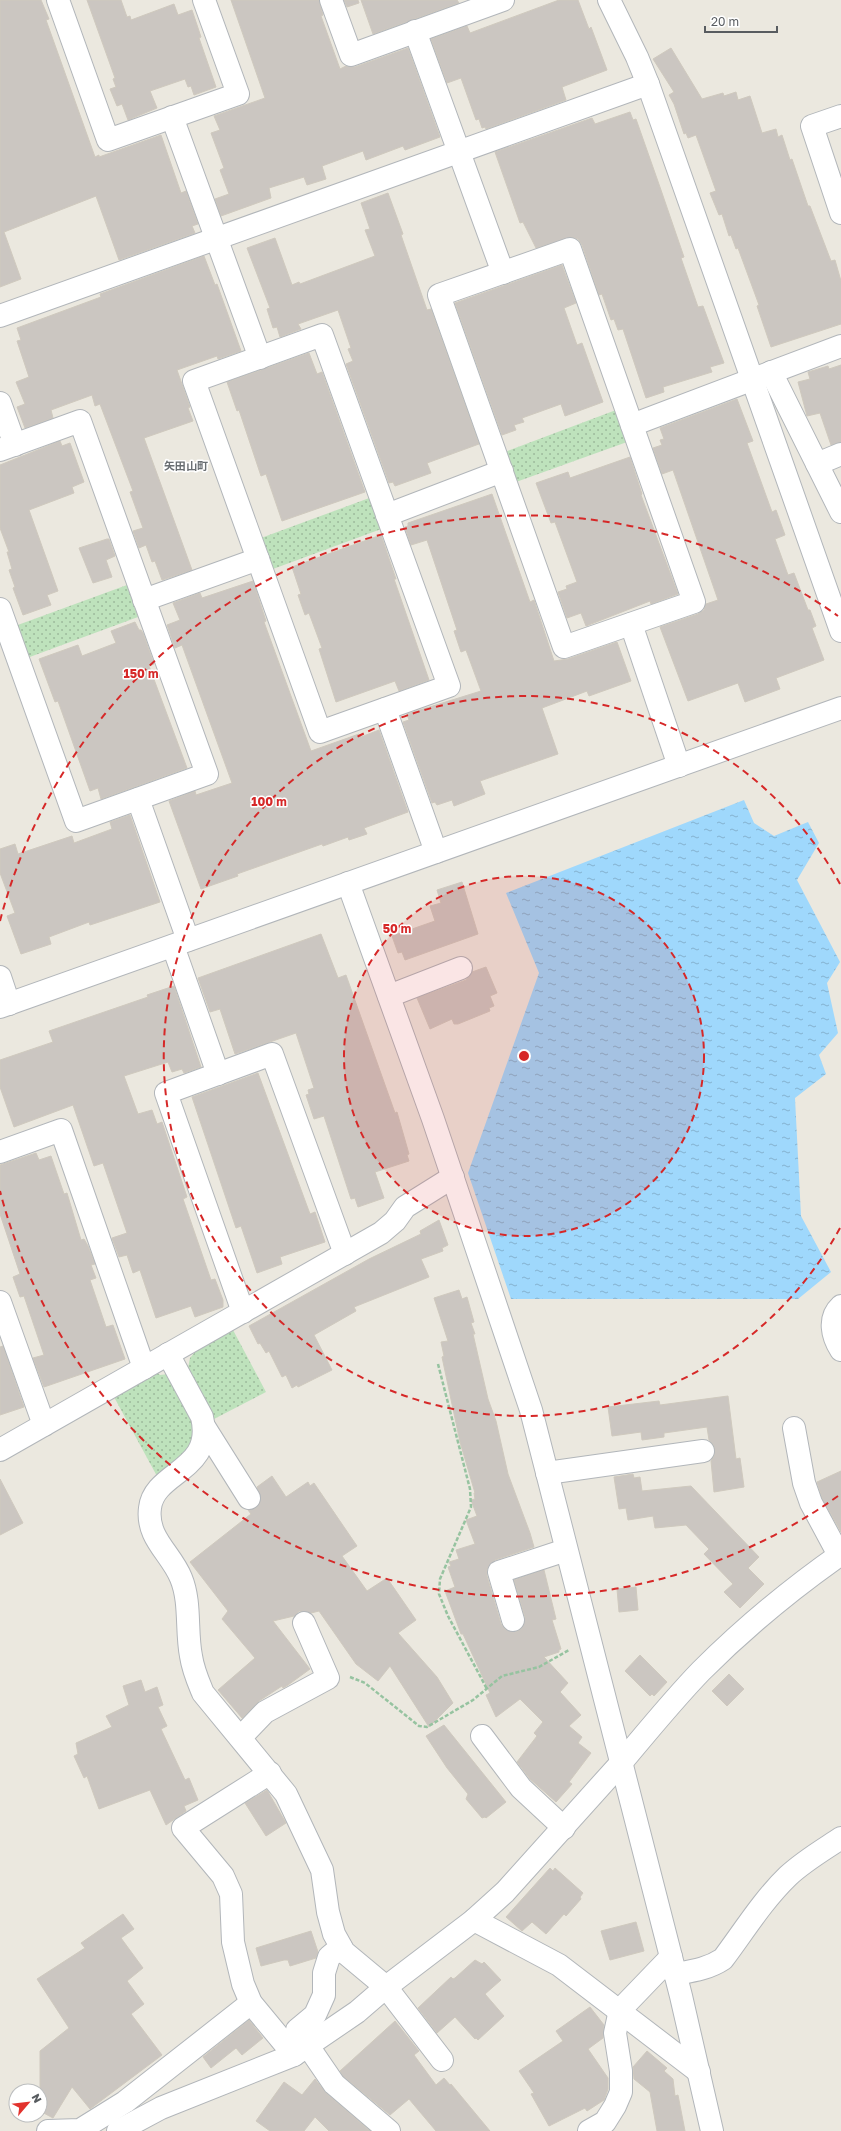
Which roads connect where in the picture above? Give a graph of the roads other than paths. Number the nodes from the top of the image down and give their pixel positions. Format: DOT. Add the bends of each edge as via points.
graph roads {
  1 [pos="58,0"];
  2 [pos="204,0"];
  3 [pos="331,0"];
  4 [pos="503,0"];
  5 [pos="609,0"];
  6 [pos="416,31"];
  7 [pos="648,84"];
  8 [pos="841,116"];
  9 [pos="172,117"];
  10 [pos="459,152"];
  11 [pos="841,212"];
  12 [pos="216,239"];
  13 [pos="503,273"];
  14 [pos="0,316"];
  15 [pos="841,346"];
  16 [pos="260,358"];
  17 [pos="762,376"];
  18 [pos="0,403"];
  19 [pos="632,426"];
  20 [pos="8,447"];
  21 [pos="841,454"];
  22 [pos="816,464"];
  23 [pos="502,471"];
  24 [pos="841,512"];
  25 [pos="387,515"];
  26 [pos="258,559"];
  27 [pos="144,600"];
  28 [pos="0,609"];
  29 [pos="631,624"];
  30 [pos="841,631"];
  31 [pos="6,648"];
  32 [pos="841,708"];
  33 [pos="385,709"];
  34 [pos="679,766"];
  35 [pos="138,799"];
  36 [pos="436,852"];
  37 [pos="348,883"];
  38 [pos="180,943"];
  39 [pos="461,968"];
  40 [pos="0,978"];
  41 [pos="389,996"];
  42 [pos="5,1006"];
  43 [pos="218,1074"];
  44 [pos="2,1147"];
  45 [pos="453,1177"];
  46 [pos="345,1254"];
  47 [pos="0,1302"];
  48 [pos="841,1306"];
  49 [pos="243,1312"];
  50 [pos="841,1350"];
  51 [pos="168,1354"];
  52 [pos="144,1368"];
  53 [pos="44,1425"];
  54 [pos="205,1428"];
  55 [pos="794,1428"];
  56 [pos="0,1450"];
  57 [pos="702,1451"];
  58 [pos="548,1472"];
  59 [pos="248,1498"];
  60 [pos="566,1550"];
  61 [pos="840,1555"];
  62 [pos="513,1620"];
  63 [pos="304,1623"];
  64 [pos="482,1736"];
  65 [pos="241,1737"];
  66 [pos="621,1763"];
  67 [pos="270,1773"];
  68 [pos="564,1828"];
  69 [pos="841,1838"];
  70 [pos="474,1920"];
  71 [pos="341,1947"];
  72 [pos="673,1966"];
  73 [pos="386,1987"];
  74 [pos="251,2003"];
  75 [pos="620,2010"];
  76 [pos="300,2051"];
  77 [pos="442,2060"];
  78 [pos="699,2072"];
  79 [pos="48,2131"];
  80 [pos="118,2131"];
  81 [pos="389,2131"];
  82 [pos="589,2131"];
  83 [pos="712,2131"];
  1 -- 9 [label="street" via="108,140"];
  2 -- 9 [label="street" via="238,94"];
  3 -- 6 [label="street" via="351,55"];
  4 -- 6 [label="street"];
  5 -- 7 [label="street"];
  6 -- 10 [label="street"];
  7 -- 10 [label="street"];
  7 -- 17 [label="street"];
  8 -- 11 [label="street" via="812,126"];
  9 -- 12 [label="street"];
  10 -- 12 [label="street"];
  10 -- 13 [label="street"];
  12 -- 14 [label="street"];
  12 -- 16 [label="street"];
  13 -- 19 [label="street" via="570,249"];
  13 -- 23 [label="street" via="439,295"];
  15 -- 17 [label="street"];
  16 -- 25 [label="street" via="322,335"];
  16 -- 26 [label="street" via="194,381"];
  17 -- 19 [label="street"];
  17 -- 22 [label="street"];
  17 -- 30 [label="street"];
  18 -- 20 [label="street"];
  19 -- 29 [label="street" via="694,602"];
  20 -- 27 [label="street" via="80,421"];
  21 -- 22 [label="street"];
  22 -- 24 [label="street"];
  23 -- 25 [label="street"];
  23 -- 29 [label="street" via="564,647"];
  25 -- 33 [label="street" via="449,686"];
  26 -- 27 [label="street"];
  26 -- 33 [label="street" via="320,732"];
  27 -- 35 [label="street" via="207,774"];
  28 -- 31 [label="street"];
  29 -- 34 [label="street"];
  31 -- 35 [label="street" via="76,821"];
  32 -- 34 [label="street"];
  33 -- 36 [label="street"];
  34 -- 36 [label="street"];
  35 -- 38 [label="street"];
  36 -- 37 [label="street"];
  37 -- 38 [label="street"];
  37 -- 41 [label="street"];
  38 -- 42 [label="street"];
  38 -- 43 [label="street"];
  39 -- 41 [label="street"];
  40 -- 42 [label="street"];
  41 -- 45 [label="street"];
  43 -- 46 [label="street" via="272,1054"];
  43 -- 49 [label="street" via="166,1093"];
  44 -- 52 [label="street" via="61,1130"];
  45 -- 46 [label="street" via="405,1207 395,1221 380,1234"];
  45 -- 58 [label="street" via="522,1380"];
  46 -- 49 [label="street"];
  47 -- 53 [label="street"];
  48 -- 50 [label="street" via="836,1311 832,1324 834,1340"];
  49 -- 51 [label="street"];
  51 -- 52 [label="street"];
  51 -- 54 [label="street" via="202,1417"];
  52 -- 53 [label="street"];
  53 -- 56 [label="street"];
  54 -- 59 [label="street"];
  54 -- 65 [label="street" via="204,1438 190,1464 156,1492 150,1507 150,1524 156,1540 181,1577 185,1591 190,1655 195,1675 204,1693"];
  55 -- 61 [label="street" via="804,1483 811,1503"];
  57 -- 58 [label="street"];
  58 -- 60 [label="street"];
  60 -- 62 [label="street" via="499,1572"];
  60 -- 66 [label="street"];
  61 -- 66 [label="street" via="786,1595 740,1634 700,1672"];
  63 -- 65 [label="street" via="328,1678 265,1712"];
  64 -- 68 [label="street" via="521,1788"];
  65 -- 67 [label="street"];
  66 -- 68 [label="street"];
  66 -- 72 [label="street"];
  67 -- 71 [label="street" via="286,1794 322,1870 328,1912 334,1934"];
  67 -- 74 [label="street" via="184,1828 223,1876 231,1894 233,1942 243,1984"];
  68 -- 70 [label="street"];
  69 -- 72 [label="street" via="805,1861 788,1876 723,1959 704,1969"];
  70 -- 73 [label="street"];
  70 -- 75 [label="street" via="558,1965"];
  71 -- 73 [label="street"];
  71 -- 76 [label="street" via="329,1957 324,1973 324,1995 315,2015 297,2030"];
  72 -- 75 [label="street"];
  72 -- 78 [label="street"];
  73 -- 76 [label="street" via="357,2012"];
  73 -- 77 [label="street"];
  74 -- 76 [label="street"];
  74 -- 79 [label="street" via="125,2102 80,2130"];
  75 -- 78 [label="street"];
  75 -- 82 [label="street" via="615,2033 621,2071 620,2092 616,2106 605,2122"];
  76 -- 80 [label="street" via="161,2108"];
  76 -- 81 [label="street"];
  78 -- 83 [label="street"];
}
